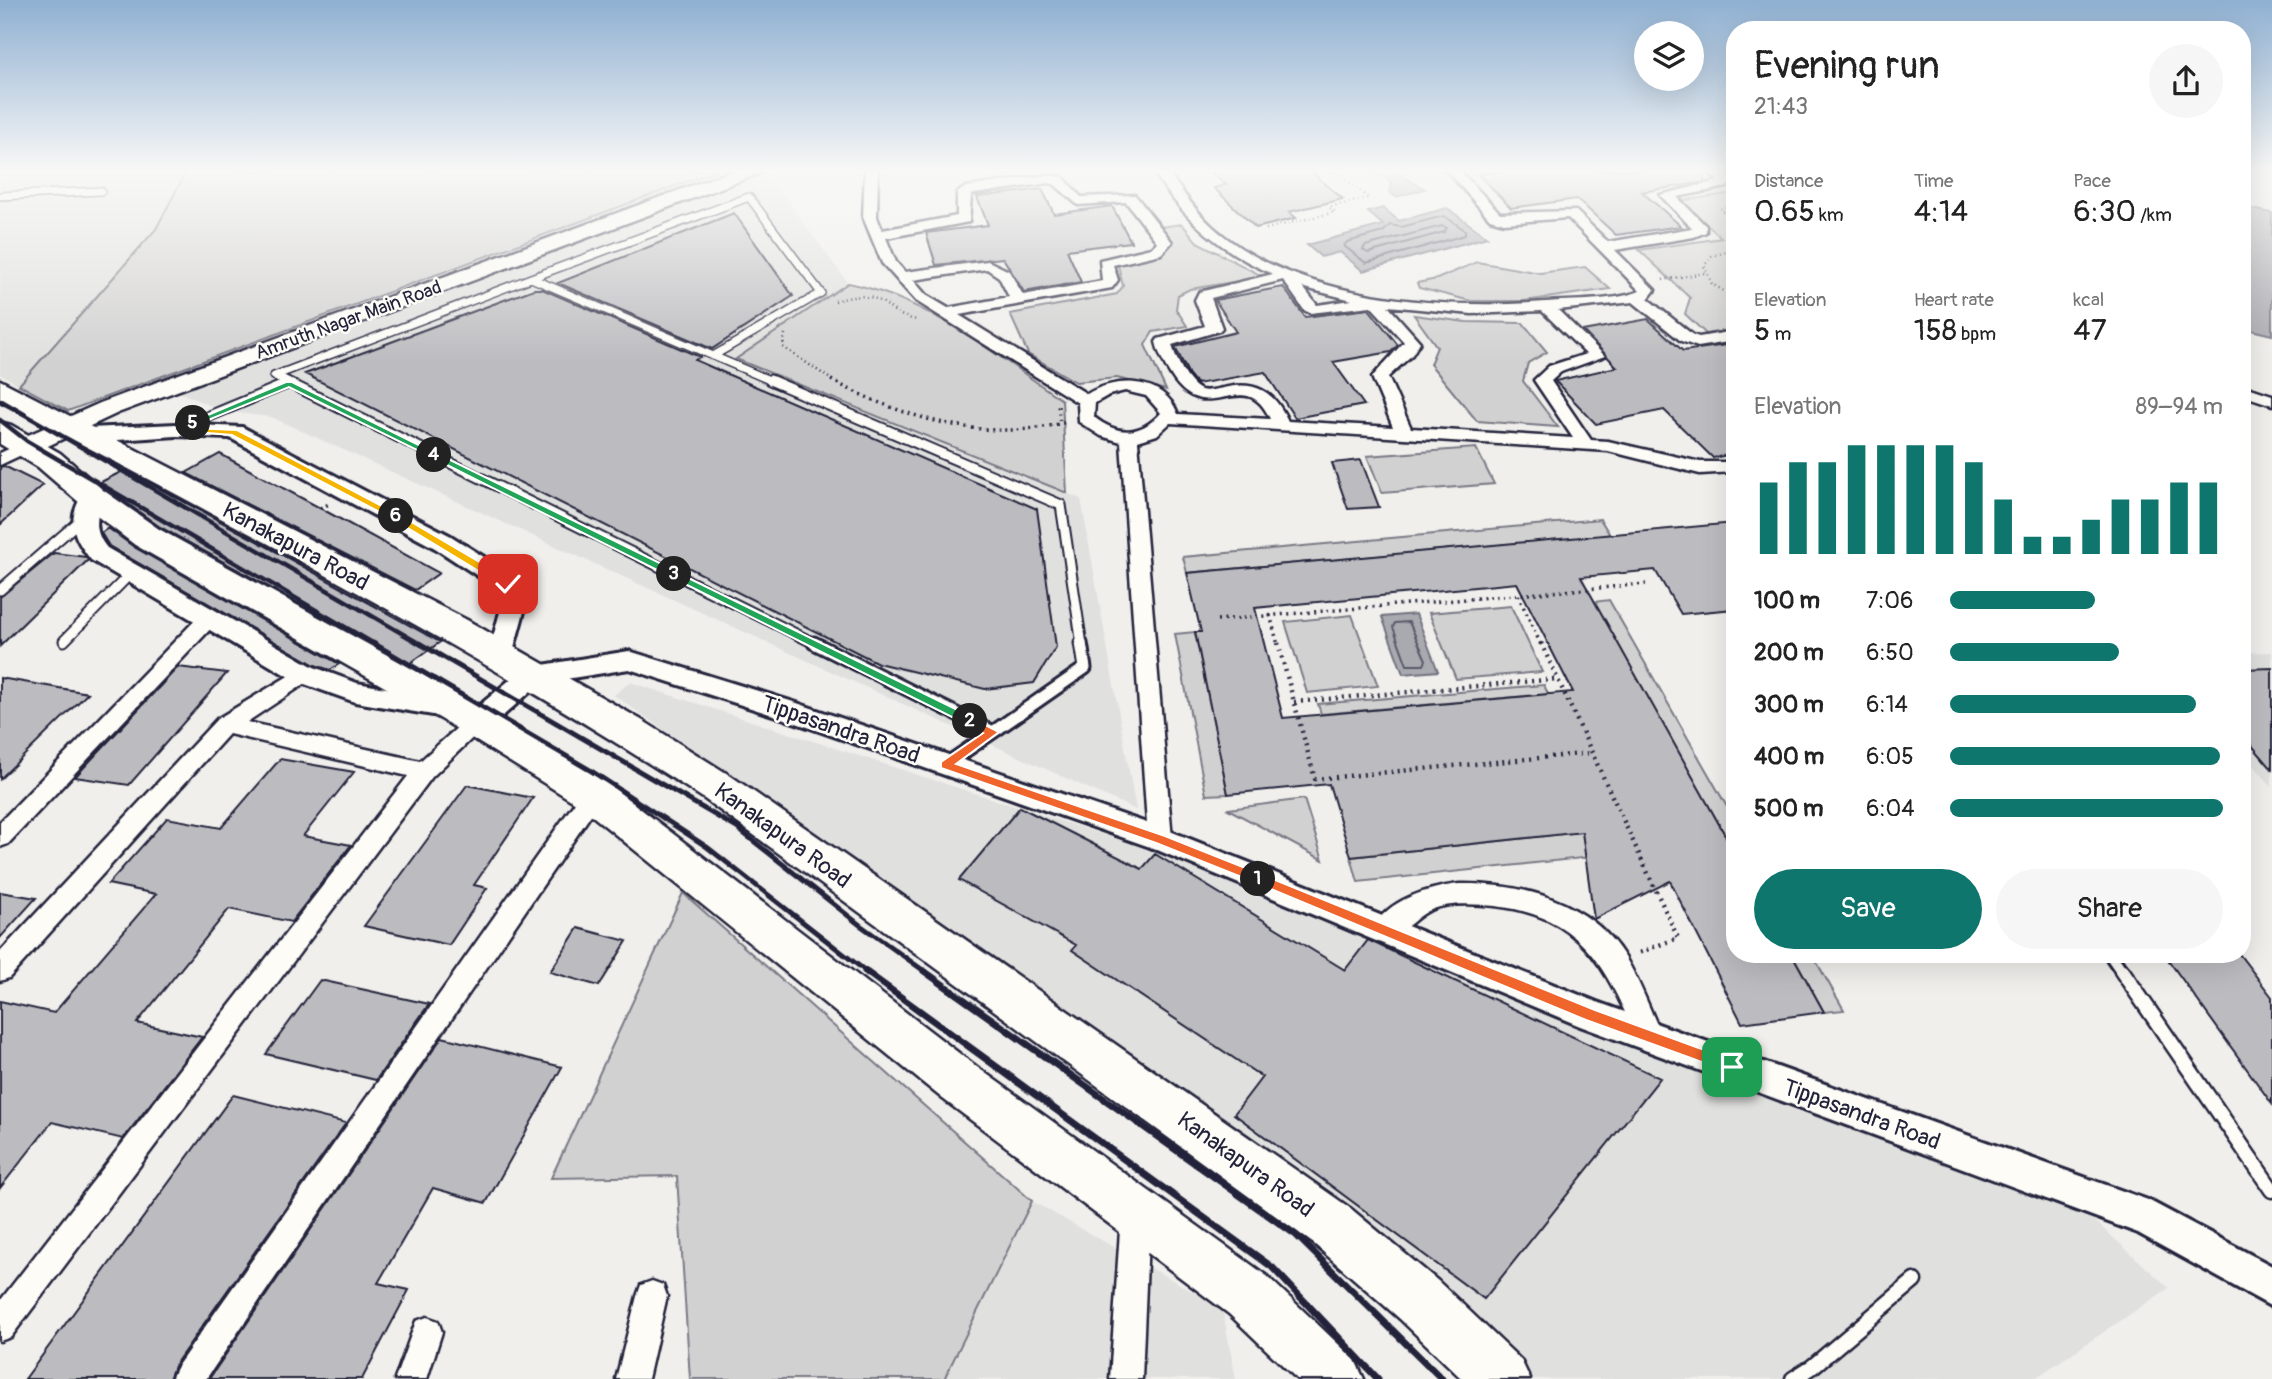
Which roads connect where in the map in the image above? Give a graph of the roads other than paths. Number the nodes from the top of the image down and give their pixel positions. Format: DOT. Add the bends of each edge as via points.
graph roads {
  1 [pos="562,234"];
  2 [pos="581,234"];
  3 [pos="648,234"];
  4 [pos="777,234"];
  5 [pos="881,234"];
  6 [pos="1159,234"];
  7 [pos="1213,234"];
  8 [pos="1592,234"];
  9 [pos="1685,234"];
  10 [pos="878,235"];
  11 [pos="1605,247"];
  12 [pos="1287,275"];
  13 [pos="902,277"];
  14 [pos="531,278"];
  15 [pos="1639,290"];
  16 [pos="1018,300"];
  17 [pos="1376,301"];
  18 [pos="1546,307"];
  19 [pos="945,313"];
  20 [pos="1726,338"];
  21 [pos="713,356"];
  22 [pos="289,383"];
  23 [pos="0,389"];
  24 [pos="2251,393"];
  25 [pos="2272,400"];
  26 [pos="1086,410"];
  27 [pos="1167,418"];
  28 [pos="1282,426"];
  29 [pos="73,427"];
  30 [pos="176,430"];
  31 [pos="1404,432"];
  32 [pos="1129,438"];
  33 [pos="10,444"];
  34 [pos="1585,444"];
  35 [pos="1726,467"];
  36 [pos="88,507"];
  37 [pos="132,572"];
  38 [pos="0,590"];
  39 [pos="209,618"];
  40 [pos="64,640"];
  41 [pos="517,666"];
  42 [pos="305,674"];
  43 [pos="465,716"];
  44 [pos="225,725"];
  45 [pos="993,732"];
  46 [pos="945,765"];
  47 [pos="424,771"];
  48 [pos="593,794"];
  49 [pos="0,837"];
  50 [pos="1160,839"];
  51 [pos="1385,929"];
  52 [pos="2116,963"];
  53 [pos="0,970"];
  54 [pos="1649,1036"];
  55 [pos="2272,1190"];
  56 [pos="1135,1213"];
  57 [pos="1914,1281"];
  58 [pos="2272,1288"];
  59 [pos="652,1296"];
  60 [pos="0,1326"];
  61 [pos="427,1332"];
  62 [pos="187,1379"];
  63 [pos="411,1379"];
  64 [pos="632,1379"];
  65 [pos="1126,1379"];
  66 [pos="1336,1379"];
  67 [pos="1502,1379"];
  68 [pos="1793,1379"];
  1 -- 29 [label="main road, Amruth Nagar Main Road" via="121,394"];
  2 -- 29 [label="main road, Amruth Nagar Main Road"];
  3 -- 14 [label="lane"];
  4 -- 21 [label="lane" via="821,293"];
  5 -- 10 [label="street"];
  6 -- 16 [label="street" via="1165,242 1156,251 1105,263 1111,280 1107,285"];
  7 -- 12 [label="street"];
  8 -- 11 [label="street"];
  9 -- 11 [label="street"];
  10 -- 13 [label="street" via="889,263"];
  11 -- 15 [label="street"];
  12 -- 17 [label="street" via="1305,284"];
  12 -- 17 [label="street" via="1315,310"];
  12 -- 28 [label="street" via="1204,295 1214,328 1168,340 1164,346 1189,393 1260,393"];
  13 -- 16 [label="street" via="988,265 1003,271"];
  13 -- 19 [label="street" via="921,298"];
  14 -- 21 [label="lane"];
  14 -- 22 [label="lane" via="274,376"];
  15 -- 18 [label="street"];
  15 -- 20 [label="street" via="1687,338 1698,342"];
  16 -- 19 [label="street"];
  17 -- 18 [label="street" via="1449,308"];
  17 -- 31 [label="street" via="1412,342 1380,377"];
  18 -- 34 [label="street" via="1597,356 1555,369 1542,380"];
  19 -- 26 [label="street"];
  21 -- 45 [label="lane" via="1061,505 1085,668"];
  22 -- 30 [label="lane"];
  22 -- 45 [label="lane"];
  23 -- 29 [label="highway, Kanakapura Road"];
  24 -- 25 [label="street"];
  26 -- 27 [label="street" via="1102,390 1125,386 1148,389 1164,399 1170,413"];
  26 -- 32 [label="street" via="1101,433"];
  27 -- 28 [label="street"];
  27 -- 32 [label="street" via="1157,430"];
  28 -- 31 [label="street"];
  29 -- 30 [label="street"];
  29 -- 33 [label="main road, Amruth Nagar Main Road"];
  29 -- 41 [label="highway, Kanakapura Road"];
  30 -- 41 [label="street" via="234,432 443,542 508,584 516,597"];
  31 -- 34 [label="street"];
  32 -- 50 [label="street"];
  33 -- 36 [label="highway" via="49,460"];
  34 -- 35 [label="street" via="1700,468"];
  36 -- 37 [label="street" via="85,537 99,554"];
  36 -- 38 [label="lane"];
  36 -- 43 [label="highway"];
  37 -- 39 [label="street"];
  37 -- 40 [label="lane"];
  39 -- 42 [label="street"];
  39 -- 49 [label="street"];
  41 -- 43 [label="street"];
  41 -- 46 [label="street, Tippasandra Road" via="629,660"];
  41 -- 67 [label="highway, Kanakapura Road" via="717,787 1239,1158 1332,1226"];
  42 -- 43 [label="street" via="355,692"];
  42 -- 44 [label="street"];
  43 -- 47 [label="street"];
  43 -- 48 [label="highway"];
  44 -- 47 [label="street"];
  44 -- 53 [label="street"];
  45 -- 46 [label="lane"];
  46 -- 50 [label="street, Tippasandra Road"];
  47 -- 60 [label="street"];
  48 -- 56 [label="highway" via="960,1083"];
  48 -- 62 [label="street"];
  50 -- 51 [label="street, Tippasandra Road"];
  51 -- 54 [label="street, Tippasandra Road"];
  51 -- 54 [label="street" via="1432,898 1491,893 1519,897 1577,921 1614,961"];
  52 -- 55 [label="lane"];
  54 -- 58 [label="street, Tippasandra Road" via="2148,1218"];
  56 -- 65 [label="street"];
  56 -- 66 [label="highway" via="1248,1295"];
  57 -- 68 [label="lane"];
  59 -- 64 [label="street"];
  61 -- 63 [label="street"];
}
